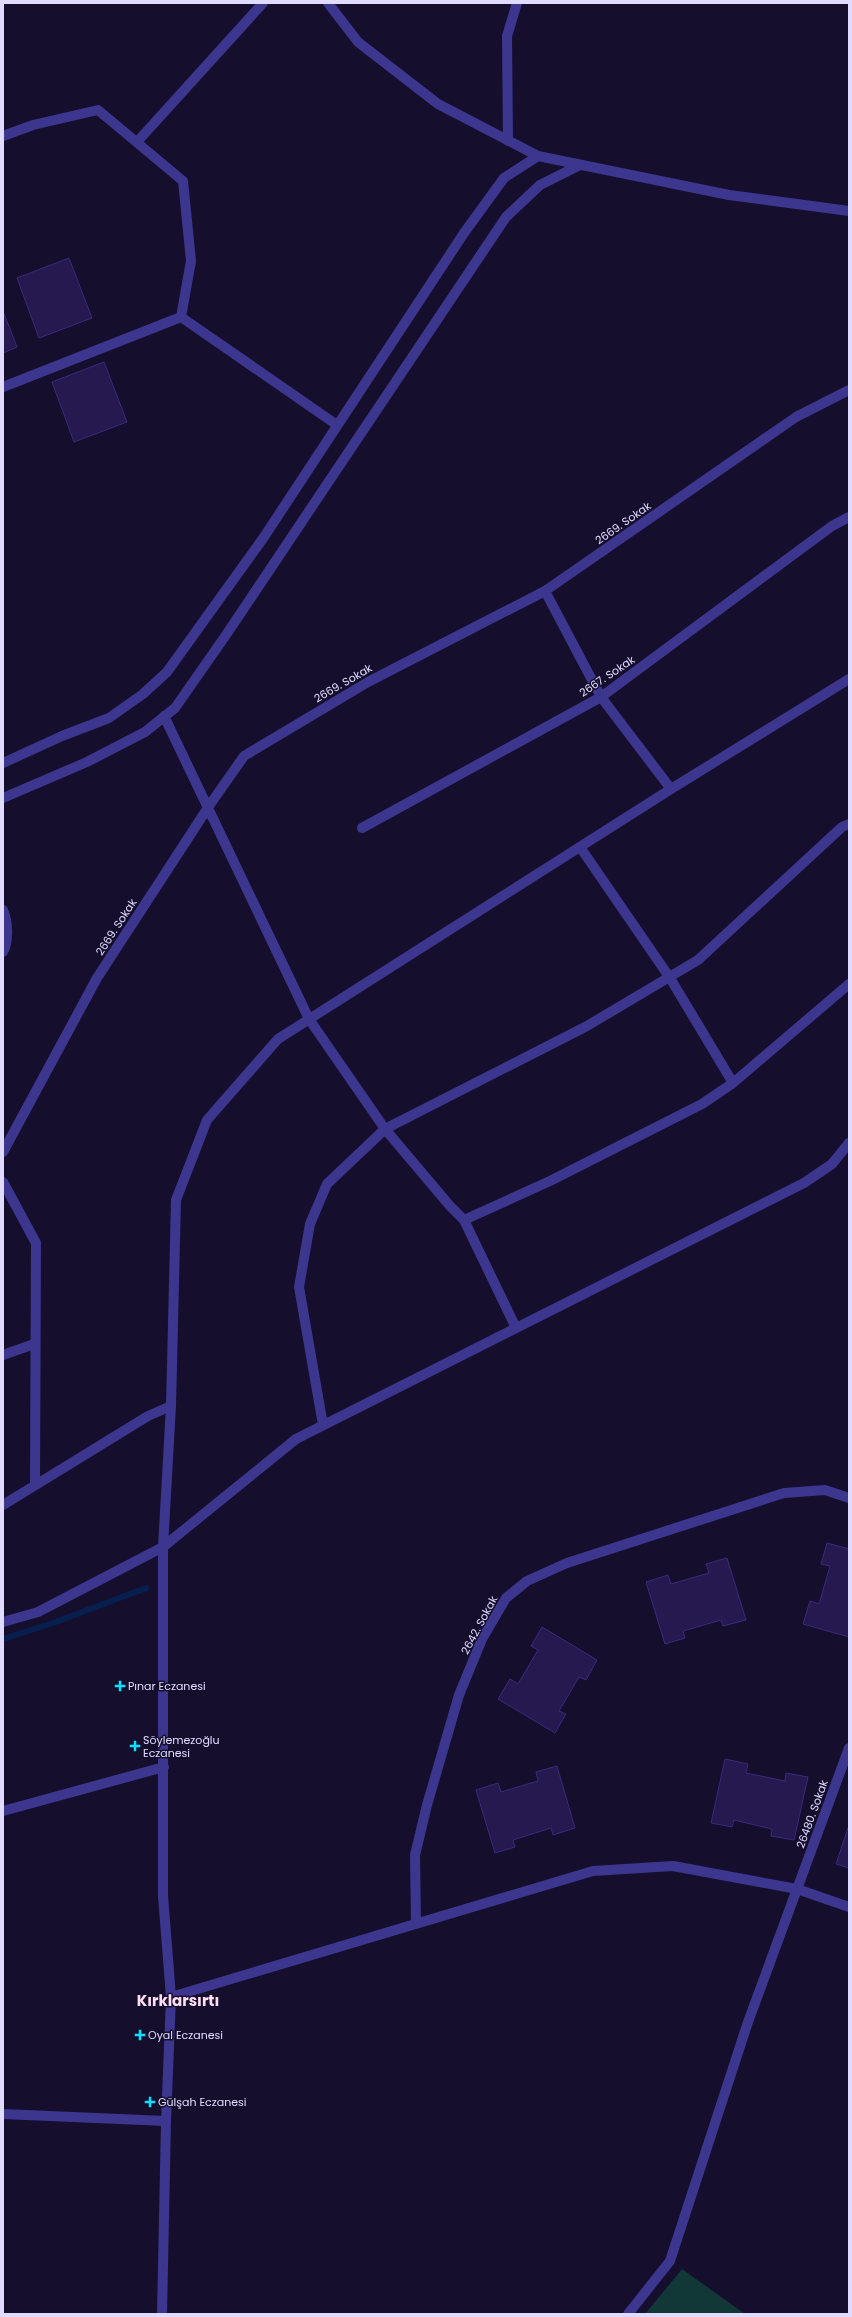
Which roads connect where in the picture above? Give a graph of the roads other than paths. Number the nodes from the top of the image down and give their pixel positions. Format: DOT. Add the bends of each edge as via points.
graph roads {
  1 [pos="263,3"];
  2 [pos="328,3"];
  3 [pos="517,3"];
  4 [pos="3,136"];
  5 [pos="508,141"];
  6 [pos="137,142"];
  7 [pos="538,156"];
  8 [pos="580,165"];
  9 [pos="849,211"];
  10 [pos="181,317"];
  11 [pos="3,387"];
  12 [pos="849,390"];
  13 [pos="337,425"];
  14 [pos="849,517"];
  15 [pos="545,591"];
  16 [pos="849,679"];
  17 [pos="600,697"];
  18 [pos="164,716"];
  19 [pos="3,763"];
  20 [pos="671,789"];
  21 [pos="3,798"];
  22 [pos="209,806"];
  23 [pos="849,824"];
  24 [pos="362,828"];
  25 [pos="580,847"];
  26 [pos="3,910"];
  27 [pos="3,952"];
  28 [pos="670,978"];
  29 [pos="849,984"];
  30 [pos="309,1019"];
  31 [pos="733,1083"];
  32 [pos="385,1129"];
  33 [pos="849,1143"];
  34 [pos="3,1152"];
  35 [pos="3,1182"];
  36 [pos="464,1220"];
  37 [pos="516,1328"];
  38 [pos="34,1344"];
  39 [pos="3,1355"];
  40 [pos="171,1406"];
  41 [pos="323,1425"];
  42 [pos="35,1483"];
  43 [pos="849,1498"];
  44 [pos="3,1504"];
  45 [pos="163,1547"];
  46 [pos="3,1622"];
  47 [pos="849,1748"];
  48 [pos="164,1767"];
  49 [pos="3,1811"];
  50 [pos="797,1889"];
  51 [pos="849,1907"];
  52 [pos="416,1924"];
  53 [pos="171,1997"];
  54 [pos="3,2114"];
  55 [pos="166,2121"];
  56 [pos="162,2314"];
  57 [pos="628,2314"];
  1 -- 6 [label="street"];
  2 -- 5 [label="street" via="358,42 438,104"];
  3 -- 5 [label="street" via="507,36"];
  4 -- 6 [label="street" via="33,125 98,110"];
  5 -- 7 [label="street"];
  6 -- 10 [label="street" via="183,181 191,262"];
  7 -- 8 [label="street"];
  7 -- 13 [label="street" via="504,178 495,190"];
  8 -- 9 [label="street" via="729,195"];
  8 -- 18 [label="street" via="540,185 506,217 226,635 174,708"];
  10 -- 11 [label="street"];
  10 -- 13 [label="street"];
  12 -- 15 [label="street, 2669. Sokak" via="796,417"];
  13 -- 19 [label="street" via="264,537 167,672 143,694 109,718"];
  14 -- 17 [label="street, 2667. Sokak" via="832,526"];
  15 -- 17 [label="street"];
  15 -- 22 [label="street, 2669. Sokak" via="368,682 244,756"];
  16 -- 20 [label="street"];
  17 -- 20 [label="street"];
  17 -- 24 [label="street, 2667. Sokak"];
  18 -- 21 [label="street" via="145,732 87,762"];
  18 -- 22 [label="street"];
  20 -- 25 [label="street"];
  22 -- 30 [label="street"];
  22 -- 34 [label="street, 2669. Sokak" via="97,978"];
  23 -- 28 [label="street" via="836,832 698,960"];
  25 -- 28 [label="street"];
  25 -- 30 [label="street"];
  26 -- 27 [label="street" via="6,917 6,948"];
  28 -- 31 [label="street"];
  28 -- 32 [label="street" via="587,1026"];
  29 -- 31 [label="street"];
  30 -- 32 [label="street"];
  30 -- 40 [label="street" via="278,1039 207,1120 176,1200"];
  31 -- 36 [label="street" via="702,1104 550,1181"];
  32 -- 36 [label="street"];
  32 -- 41 [label="street" via="327,1184 310,1224 299,1287"];
  33 -- 37 [label="street" via="832,1164 804,1183"];
  35 -- 38 [label="street" via="36,1243"];
  36 -- 37 [label="street"];
  37 -- 41 [label="street"];
  38 -- 39 [label="street"];
  38 -- 42 [label="street"];
  40 -- 42 [label="street" via="148,1416"];
  40 -- 45 [label="street"];
  41 -- 45 [label="street" via="296,1439"];
  42 -- 44 [label="street"];
  43 -- 52 [label="street, 2642. Sokak" via="825,1490 784,1493 567,1563 527,1581 506,1598 482,1639 458,1695 427,1805 415,1855"];
  45 -- 46 [label="street" via="38,1612"];
  45 -- 48 [label="street"];
  47 -- 50 [label="street, 26480. Sokak"];
  48 -- 49 [label="street"];
  48 -- 53 [label="street" via="163,1896"];
  50 -- 51 [label="street"];
  50 -- 52 [label="street" via="673,1866 593,1871"];
  50 -- 57 [label="street, 26480. Sokak" via="748,2022 670,2261"];
  52 -- 53 [label="street"];
  53 -- 55 [label="street"];
  54 -- 55 [label="street"];
  55 -- 56 [label="street"];
}
